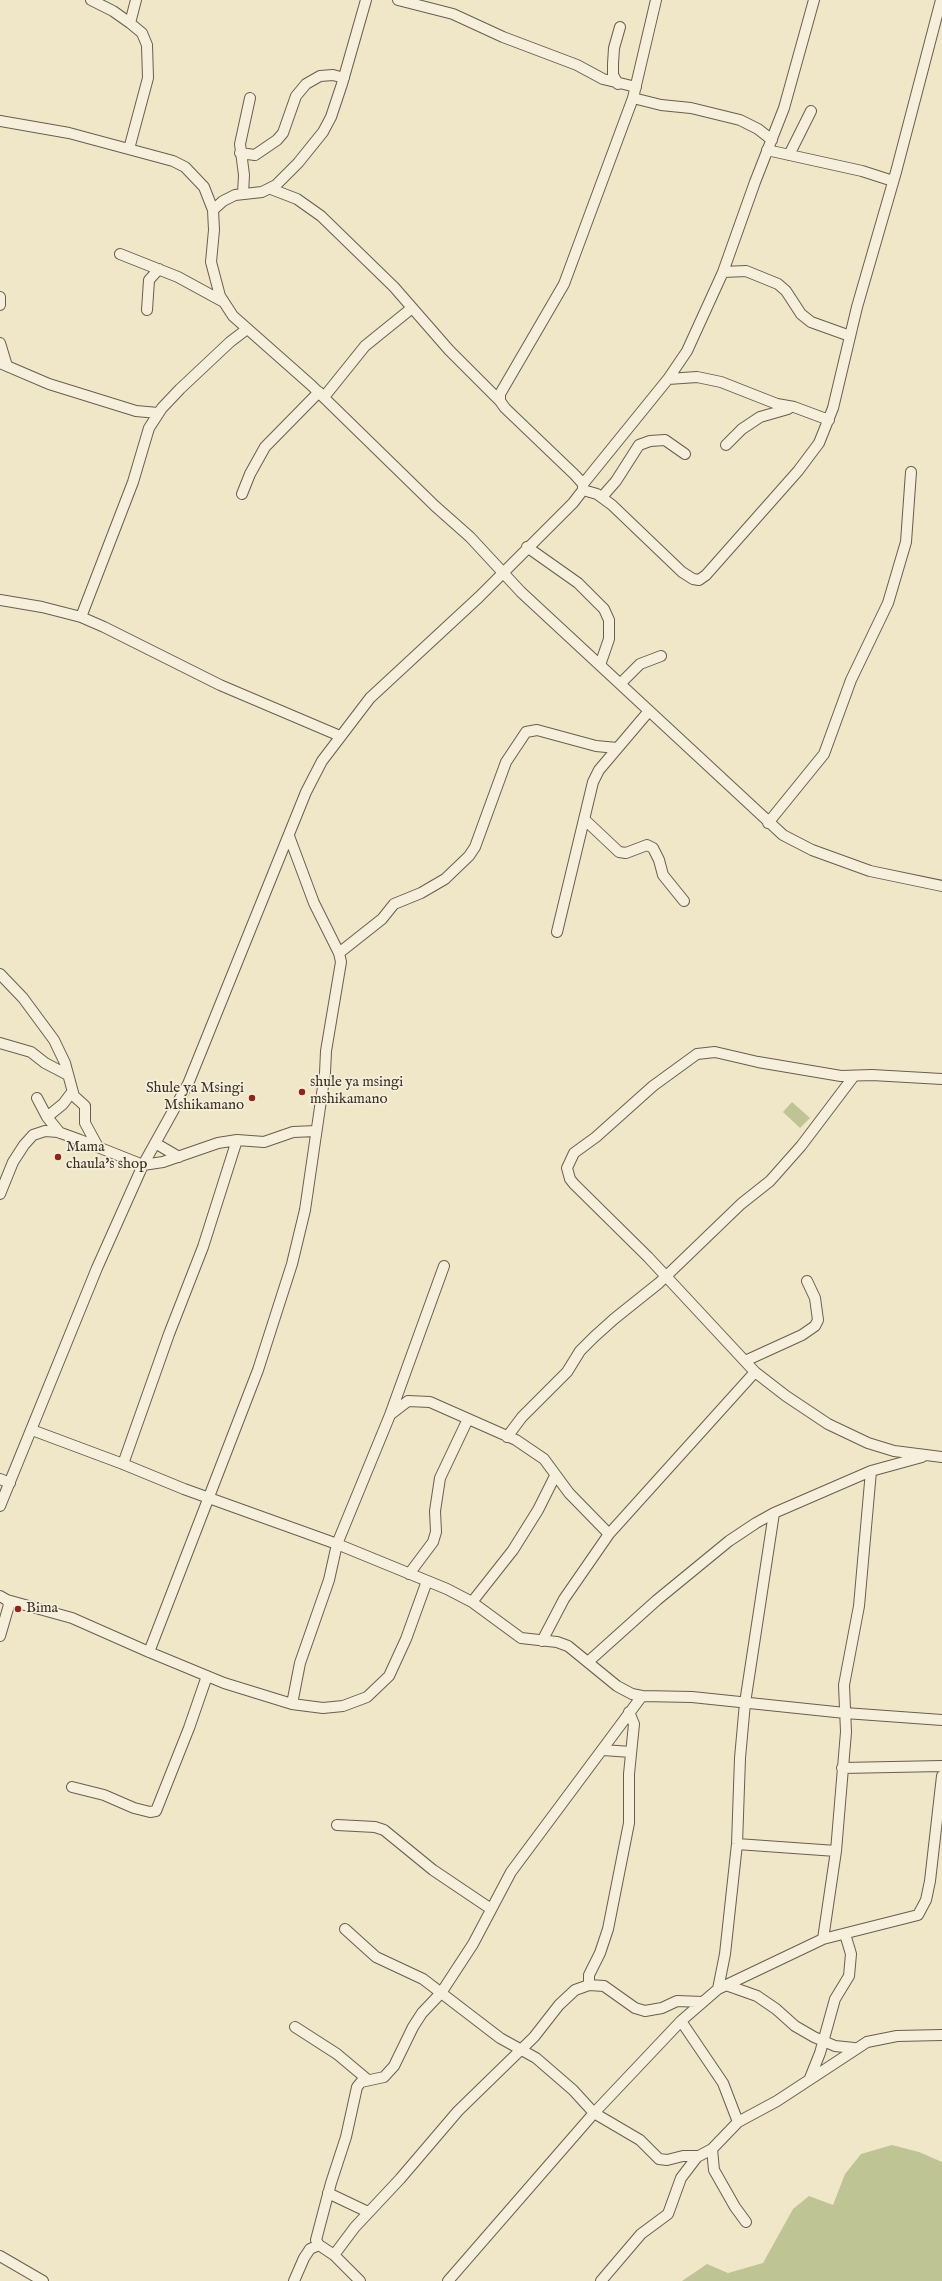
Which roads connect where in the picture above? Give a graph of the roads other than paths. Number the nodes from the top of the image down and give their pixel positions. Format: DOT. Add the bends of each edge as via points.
graph roads {
  1 [pos="91,0"];
  2 [pos="136,0"];
  3 [pos="366,0"];
  4 [pos="398,0"];
  5 [pos="656,0"];
  6 [pos="814,0"];
  7 [pos="941,0"];
  8 [pos="130,23"];
  9 [pos="620,28"];
  10 [pos="344,78"];
  11 [pos="618,84"];
  12 [pos="636,87"];
  13 [pos="250,98"];
  14 [pos="633,98"];
  15 [pos="811,111"];
  16 [pos="0,121"];
  17 [pos="772,140"];
  18 [pos="129,149"];
  19 [pos="767,150"];
  20 [pos="240,153"];
  21 [pos="789,155"];
  22 [pos="893,181"];
  23 [pos="271,189"];
  24 [pos="243,194"];
  25 [pos="213,210"];
  26 [pos="120,254"];
  27 [pos="159,269"];
  28 [pos="724,272"];
  29 [pos="0,297"];
  30 [pos="222,300"];
  31 [pos="0,305"];
  32 [pos="412,308"];
  33 [pos="147,310"];
  34 [pos="247,329"];
  35 [pos="850,336"];
  36 [pos="0,343"];
  37 [pos="3,364"];
  38 [pos="668,379"];
  39 [pos="321,394"];
  40 [pos="500,401"];
  41 [pos="794,408"];
  42 [pos="158,414"];
  43 [pos="829,420"];
  44 [pos="726,444"];
  45 [pos="685,454"];
  46 [pos="911,472"];
  47 [pos="583,487"];
  48 [pos="242,494"];
  49 [pos="602,497"];
  50 [pos="527,547"];
  51 [pos="502,573"];
  52 [pos="0,600"];
  53 [pos="81,617"];
  54 [pos="661,656"];
  55 [pos="600,665"];
  56 [pos="620,684"];
  57 [pos="649,711"];
  58 [pos="340,736"];
  59 [pos="617,748"];
  60 [pos="584,819"];
  61 [pos="768,823"];
  62 [pos="289,836"];
  63 [pos="942,886"];
  64 [pos="684,901"];
  65 [pos="557,932"];
  66 [pos="339,953"];
  67 [pos="0,974"];
  68 [pos="0,1043"];
  69 [pos="68,1075"];
  70 [pos="854,1076"];
  71 [pos="942,1079"];
  72 [pos="72,1092"];
  73 [pos="37,1098"];
  74 [pos="47,1117"];
  75 [pos="316,1131"];
  76 [pos="60,1133"];
  77 [pos="238,1140"];
  78 [pos="155,1143"];
  79 [pos="98,1147"];
  80 [pos="179,1157"];
  81 [pos="143,1165"];
  82 [pos="0,1194"];
  83 [pos="444,1266"];
  84 [pos="666,1276"];
  85 [pos="807,1281"];
  86 [pos="745,1361"];
  87 [pos="755,1372"];
  88 [pos="390,1415"];
  89 [pos="468,1419"];
  90 [pos="32,1430"];
  91 [pos="506,1437"];
  92 [pos="926,1456"];
  93 [pos="942,1457"];
  94 [pos="123,1464"];
  95 [pos="871,1471"];
  96 [pos="555,1476"];
  97 [pos="5,1481"];
  98 [pos="210,1498"];
  99 [pos="0,1506"];
  100 [pos="774,1512"];
  101 [pos="609,1534"];
  102 [pos="337,1544"];
  103 [pos="409,1574"];
  104 [pos="428,1581"];
  105 [pos="4,1598"];
  106 [pos="472,1602"];
  107 [pos="0,1636"];
  108 [pos="542,1641"];
  109 [pos="149,1652"];
  110 [pos="589,1661"];
  111 [pos="207,1676"];
  112 [pos="642,1696"];
  113 [pos="745,1703"];
  114 [pos="292,1704"];
  115 [pos="629,1712"];
  116 [pos="845,1713"];
  117 [pos="942,1720"];
  118 [pos="603,1750"];
  119 [pos="631,1752"];
  120 [pos="942,1766"];
  121 [pos="842,1768"];
  122 [pos="942,1776"];
  123 [pos="72,1787"];
  124 [pos="337,1825"];
  125 [pos="737,1844"];
  126 [pos="836,1851"];
  127 [pos="491,1909"];
  128 [pos="345,1929"];
  129 [pos="845,1934"];
  130 [pos="823,1939"];
  131 [pos="589,1985"];
  132 [pos="722,1987"];
  133 [pos="441,1993"];
  134 [pos="703,2002"];
  135 [pos="681,2021"];
  136 [pos="295,2027"];
  137 [pos="942,2035"];
  138 [pos="823,2042"];
  139 [pos="854,2048"];
  140 [pos="521,2049"];
  141 [pos="810,2078"];
  142 [pos="368,2080"];
  143 [pos="594,2113"];
  144 [pos="738,2122"];
  145 [pos="712,2149"];
  146 [pos="699,2156"];
  147 [pos="328,2193"];
  148 [pos="368,2212"];
  149 [pos="746,2222"];
  150 [pos="318,2245"];
  151 [pos="334,2255"];
  152 [pos="0,2256"];
  153 [pos="43,2281"];
  154 [pos="294,2281"];
  155 [pos="360,2281"];
  156 [pos="448,2281"];
  157 [pos="601,2281"];
  1 -- 8 [label="street"];
  2 -- 8 [label="street"];
  3 -- 10 [label="street"];
  4 -- 11 [label="street" via="453,14"];
  5 -- 12 [label="street"];
  6 -- 17 [label="street" via="784,108"];
  7 -- 22 [label="street"];
  8 -- 18 [label="street" via="142,33 147,45 148,78"];
  9 -- 11 [label="street" via="614,48 613,64 613,75"];
  10 -- 20 [label="street" via="333,75 320,76 306,84 296,96 283,133 277,140 255,155"];
  10 -- 23 [label="street" via="332,117 323,132 298,163"];
  11 -- 12 [label="street"];
  12 -- 14 [label="street"];
  13 -- 20 [label="street" via="241,130"];
  14 -- 17 [label="street" via="661,105 692,108 740,120"];
  14 -- 40 [label="street" via="564,284 505,384"];
  15 -- 21 [label="street"];
  16 -- 18 [label="street" via="69,133"];
  17 -- 19 [label="street"];
  18 -- 25 [label="street" via="173,161 185,167 204,187"];
  19 -- 21 [label="street"];
  19 -- 28 [label="street"];
  20 -- 24 [label="street" via="244,175"];
  21 -- 22 [label="street" via="862,171"];
  22 -- 35 [label="street"];
  23 -- 24 [label="street"];
  23 -- 32 [label="street" via="297,199 321,216"];
  24 -- 25 [label="street" via="223,201"];
  25 -- 30 [label="street" via="211,262"];
  26 -- 27 [label="street"];
  27 -- 30 [label="street"];
  27 -- 33 [label="street" via="149,280"];
  28 -- 35 [label="street" via="746,271 778,284 786,291 801,314 811,322"];
  28 -- 38 [label="street" via="688,351"];
  29 -- 31 [label="street"];
  30 -- 34 [label="street" via="233,316"];
  32 -- 39 [label="street" via="365,346"];
  32 -- 40 [label="street"];
  34 -- 39 [label="street"];
  34 -- 42 [label="street" via="180,389"];
  35 -- 43 [label="street"];
  36 -- 37 [label="street"];
  37 -- 42 [label="street" via="49,384 136,411"];
  38 -- 41 [label="street" via="697,377"];
  38 -- 47 [label="street"];
  39 -- 48 [label="street" via="265,447"];
  39 -- 51 [label="street" via="470,537"];
  40 -- 47 [label="street"];
  41 -- 43 [label="street"];
  41 -- 44 [label="street" via="760,417"];
  42 -- 53 [label="street" via="149,428 133,482"];
  43 -- 49 [label="street" via="819,444 798,471 699,580 682,572 626,516"];
  45 -- 49 [label="street" via="665,440 639,445 616,481"];
  46 -- 61 [label="street" via="906,542 888,603 851,680 824,754"];
  47 -- 49 [label="street"];
  47 -- 50 [label="street" via="574,503"];
  50 -- 51 [label="street"];
  50 -- 55 [label="street" via="578,584 604,609 609,620 609,639"];
  51 -- 55 [label="street"];
  51 -- 58 [label="street" via="370,698"];
  52 -- 53 [label="street"];
  53 -- 58 [label="street" via="220,685"];
  54 -- 56 [label="street" via="640,664"];
  55 -- 56 [label="street"];
  56 -- 57 [label="street"];
  57 -- 59 [label="street"];
  57 -- 61 [label="street"];
  58 -- 62 [label="street" via="322,761 306,792"];
  59 -- 60 [label="street" via="592,782"];
  59 -- 66 [label="street" via="596,746 537,730 526,732 506,762 475,848 469,856 444,879 422,893 393,905 382,919"];
  60 -- 64 [label="street" via="619,852 626,853 648,845 653,848 663,875"];
  60 -- 65 [label="street"];
  61 -- 63 [label="street" via="795,842 841,861 870,871"];
  62 -- 66 [label="street" via="314,903"];
  62 -- 78 [label="street" via="188,1084"];
  66 -- 75 [label="street" via="341,962"];
  67 -- 69 [label="street" via="23,998 54,1040"];
  68 -- 69 [label="street" via="31,1052"];
  69 -- 72 [label="street"];
  70 -- 71 [label="street"];
  70 -- 84 [label="street" via="779,1171"];
  70 -- 84 [label="street" via="787,1068 715,1052 697,1054 654,1086 574,1153 567,1168 570,1180"];
  72 -- 74 [label="street" via="63,1104"];
  72 -- 79 [label="street" via="84,1106 85,1123"];
  73 -- 74 [label="street"];
  74 -- 76 [label="street"];
  75 -- 77 [label="street" via="293,1132 273,1141"];
  75 -- 98 [label="street" via="298,1244 258,1370"];
  76 -- 79 [label="street"];
  76 -- 82 [label="street" via="45,1131 33,1136 13,1162"];
  77 -- 80 [label="street" via="213,1145"];
  77 -- 94 [label="street" via="206,1241 169,1334"];
  78 -- 80 [label="street"];
  78 -- 81 [label="street"];
  79 -- 81 [label="street"];
  80 -- 81 [label="street"];
  81 -- 90 [label="street" via="80,1308"];
  83 -- 88 [label="street"];
  84 -- 86 [label="street"];
  84 -- 91 [label="street" via="580,1351 567,1372 522,1417"];
  85 -- 86 [label="street" via="815,1298 818,1320 815,1326 802,1335"];
  86 -- 87 [label="street"];
  87 -- 92 [label="street" via="806,1410 839,1430 894,1451"];
  87 -- 101 [label="street"];
  88 -- 89 [label="street" via="408,1401 416,1400 430,1402"];
  88 -- 102 [label="street"];
  89 -- 91 [label="street"];
  89 -- 103 [label="street" via="440,1478 433,1542"];
  90 -- 94 [label="street"];
  90 -- 97 [label="street"];
  91 -- 96 [label="street" via="516,1440 540,1456"];
  92 -- 93 [label="street"];
  92 -- 95 [label="street"];
  94 -- 98 [label="street"];
  95 -- 100 [label="street"];
  95 -- 116 [label="street" via="859,1606 844,1685"];
  96 -- 101 [label="street"];
  96 -- 106 [label="street" via="514,1550"];
  97 -- 99 [label="street"];
  98 -- 102 [label="street"];
  98 -- 109 [label="street"];
  100 -- 110 [label="street" via="729,1541 657,1600"];
  100 -- 113 [label="street"];
  101 -- 108 [label="street" via="564,1599"];
  102 -- 103 [label="street"];
  102 -- 114 [label="street" via="329,1580 300,1663"];
  103 -- 104 [label="street"];
  104 -- 106 [label="street"];
  104 -- 114 [label="street" via="398,1660 389,1676 376,1690 367,1697 343,1706 323,1708"];
  105 -- 107 [label="street" via="9,1609"];
  105 -- 109 [label="street" via="72,1618"];
  106 -- 108 [label="street" via="521,1638"];
  108 -- 110 [label="street" via="562,1643"];
  109 -- 111 [label="street"];
  110 -- 112 [label="street" via="624,1691"];
  111 -- 114 [label="street"];
  111 -- 123 [label="street" via="156,1811 134,1808"];
  112 -- 113 [label="street" via="692,1697"];
  112 -- 115 [label="street"];
  113 -- 116 [label="street"];
  113 -- 125 [label="street"];
  115 -- 118 [label="street"];
  115 -- 119 [label="street" via="634,1724"];
  116 -- 117 [label="street"];
  116 -- 121 [label="street" via="846,1732"];
  118 -- 119 [label="street"];
  118 -- 127 [label="street" via="511,1872"];
  119 -- 131 [label="street" via="628,1774 629,1823 608,1929 589,1974"];
  120 -- 121 [label="street"];
  121 -- 126 [label="street"];
  122 -- 129 [label="street" via="930,1881 923,1909 912,1918"];
  124 -- 127 [label="street" via="375,1827 384,1830 438,1873"];
  125 -- 126 [label="street"];
  125 -- 132 [label="street"];
  126 -- 130 [label="street"];
  127 -- 133 [label="street" via="473,1944"];
  128 -- 133 [label="street" via="376,1958 423,1979"];
  129 -- 130 [label="street"];
  129 -- 138 [label="street" via="851,1954 851,1968 835,1999"];
  130 -- 132 [label="street"];
  131 -- 134 [label="street" via="610,1990 642,2011 662,2008 677,2001"];
  131 -- 140 [label="street" via="575,1990"];
  132 -- 134 [label="street"];
  132 -- 138 [label="street" via="757,1996 795,2026"];
  133 -- 140 [label="street" via="500,2038"];
  133 -- 142 [label="street" via="422,2013 398,2060 388,2073 376,2080"];
  134 -- 135 [label="street"];
  135 -- 143 [label="street"];
  135 -- 144 [label="street" via="723,2083"];
  136 -- 142 [label="street" via="337,2054"];
  137 -- 139 [label="street" via="882,2038"];
  138 -- 139 [label="street" via="843,2049"];
  138 -- 141 [label="street"];
  139 -- 141 [label="street"];
  140 -- 143 [label="street" via="553,2072"];
  140 -- 148 [label="street" via="458,2110 400,2179"];
  141 -- 144 [label="street"];
  142 -- 147 [label="street" via="361,2082 357,2087 346,2137"];
  143 -- 146 [label="street" via="640,2140 659,2159"];
  143 -- 156 [label="street"];
  144 -- 145 [label="street"];
  145 -- 146 [label="street"];
  145 -- 149 [label="street" via="714,2170"];
  146 -- 157 [label="street" via="681,2178 668,2214 637,2239"];
  147 -- 148 [label="street"];
  147 -- 150 [label="street" via="316,2237"];
  148 -- 151 [label="street"];
  150 -- 151 [label="street"];
  150 -- 154 [label="street" via="310,2249 304,2258"];
  151 -- 155 [label="street"];
  152 -- 153 [label="street"];
}
